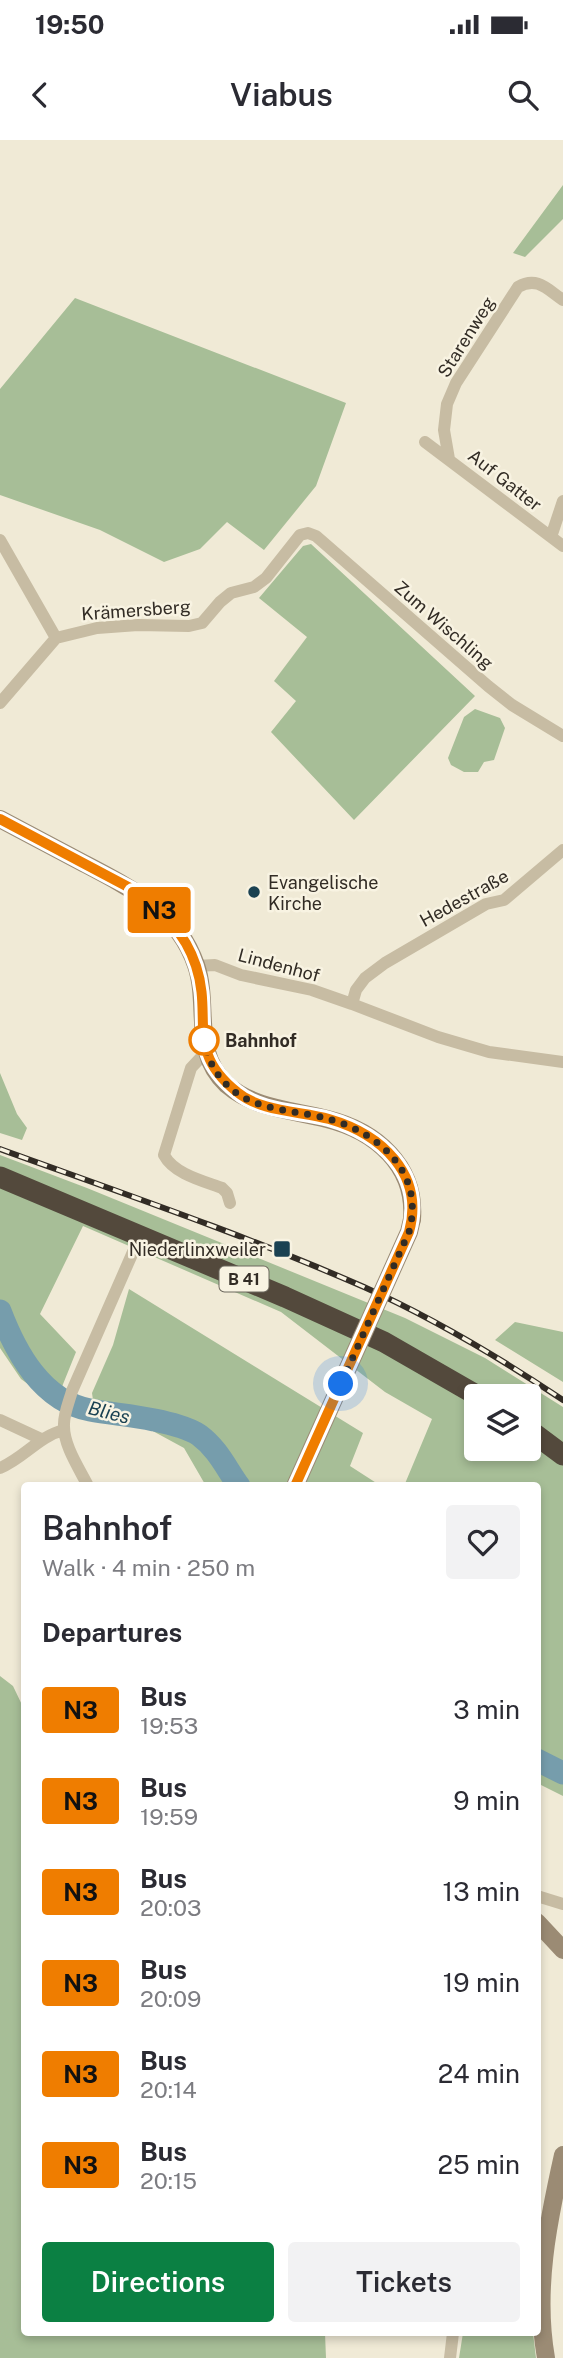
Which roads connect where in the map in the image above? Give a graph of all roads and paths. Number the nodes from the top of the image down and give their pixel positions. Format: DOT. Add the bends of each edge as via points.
graph roads {
  1 [pos="563,300"];
  2 [pos="425,442"];
  3 [pos="449,459"];
  4 [pos="563,502"];
  5 [pos="308,533"];
  6 [pos="551,537"];
  7 [pos="0,540"];
  8 [pos="563,546"];
  9 [pos="56,638"];
  10 [pos="0,703"];
  11 [pos="563,736"];
  12 [pos="0,819"];
  13 [pos="563,849"];
  14 [pos="197,966"];
  15 [pos="352,1003"];
  16 [pos="206,1052"];
  17 [pos="563,1062"];
  18 [pos="1,1177"];
  19 [pos="230,1203"];
  20 [pos="133,1252"];
  21 [pos="464,1388"];
  22 [pos="0,1420"];
  23 [pos="64,1430"];
  24 [pos="41,1439"];
  25 [pos="541,1439"];
  26 [pos="563,1455"];
  27 [pos="0,1468"];
  28 [pos="86,1482"];
  29 [pos="297,1482"];
  30 [pos="541,1897"];
  31 [pos="563,1904"];
  32 [pos="541,1927"];
  33 [pos="563,1950"];
  34 [pos="563,2155"];
  35 [pos="453,2336"];
  36 [pos="450,2358"];
  37 [pos="546,2358"];
  1 -- 3 [label="street, Starenweg" via="536,282 518,287 447,404 444,430"];
  2 -- 3 [label="street, Auf Gatter"];
  3 -- 6 [label="street, Auf Gatter"];
  4 -- 6 [label="street"];
  5 -- 9 [label="street, Krämersberg" via="300,536 266,578 254,587 231,593 202,623 97,628"];
  5 -- 11 [label="street, Zum Wischling" via="488,687"];
  6 -- 8 [label="street, Auf Gatter"];
  7 -- 9 [label="street"];
  9 -- 10 [label="street"];
  12 -- 14 [label="main road" via="149,901 177,929"];
  13 -- 15 [label="street, Hedestraße" via="504,900 486,904 385,963 365,978"];
  14 -- 15 [label="street, Lindenhof" via="215,965"];
  14 -- 16 [label="main road"];
  15 -- 17 [label="street, Lindenhof" via="489,1052"];
  16 -- 19 [label="street" via="191,1068 164,1156 181,1171 222,1188"];
  16 -- 29 [label="main road, bridge" via="213,1068 241,1096 330,1119 375,1141 393,1157 412,1200 409,1232"];
  18 -- 21 [label="highway, B 41" via="384,1342"];
  20 -- 23 [label="street" via="72,1391"];
  22 -- 24 [label="street"];
  23 -- 24 [label="street"];
  23 -- 28 [label="street"];
  24 -- 27 [label="street"];
  25 -- 26 [label="highway"];
  30 -- 31 [label="street"];
  32 -- 33 [label="main road"];
  34 -- 37 [label="main road" via="545,2250 542,2309"];
  35 -- 36 [label="street"];
}
